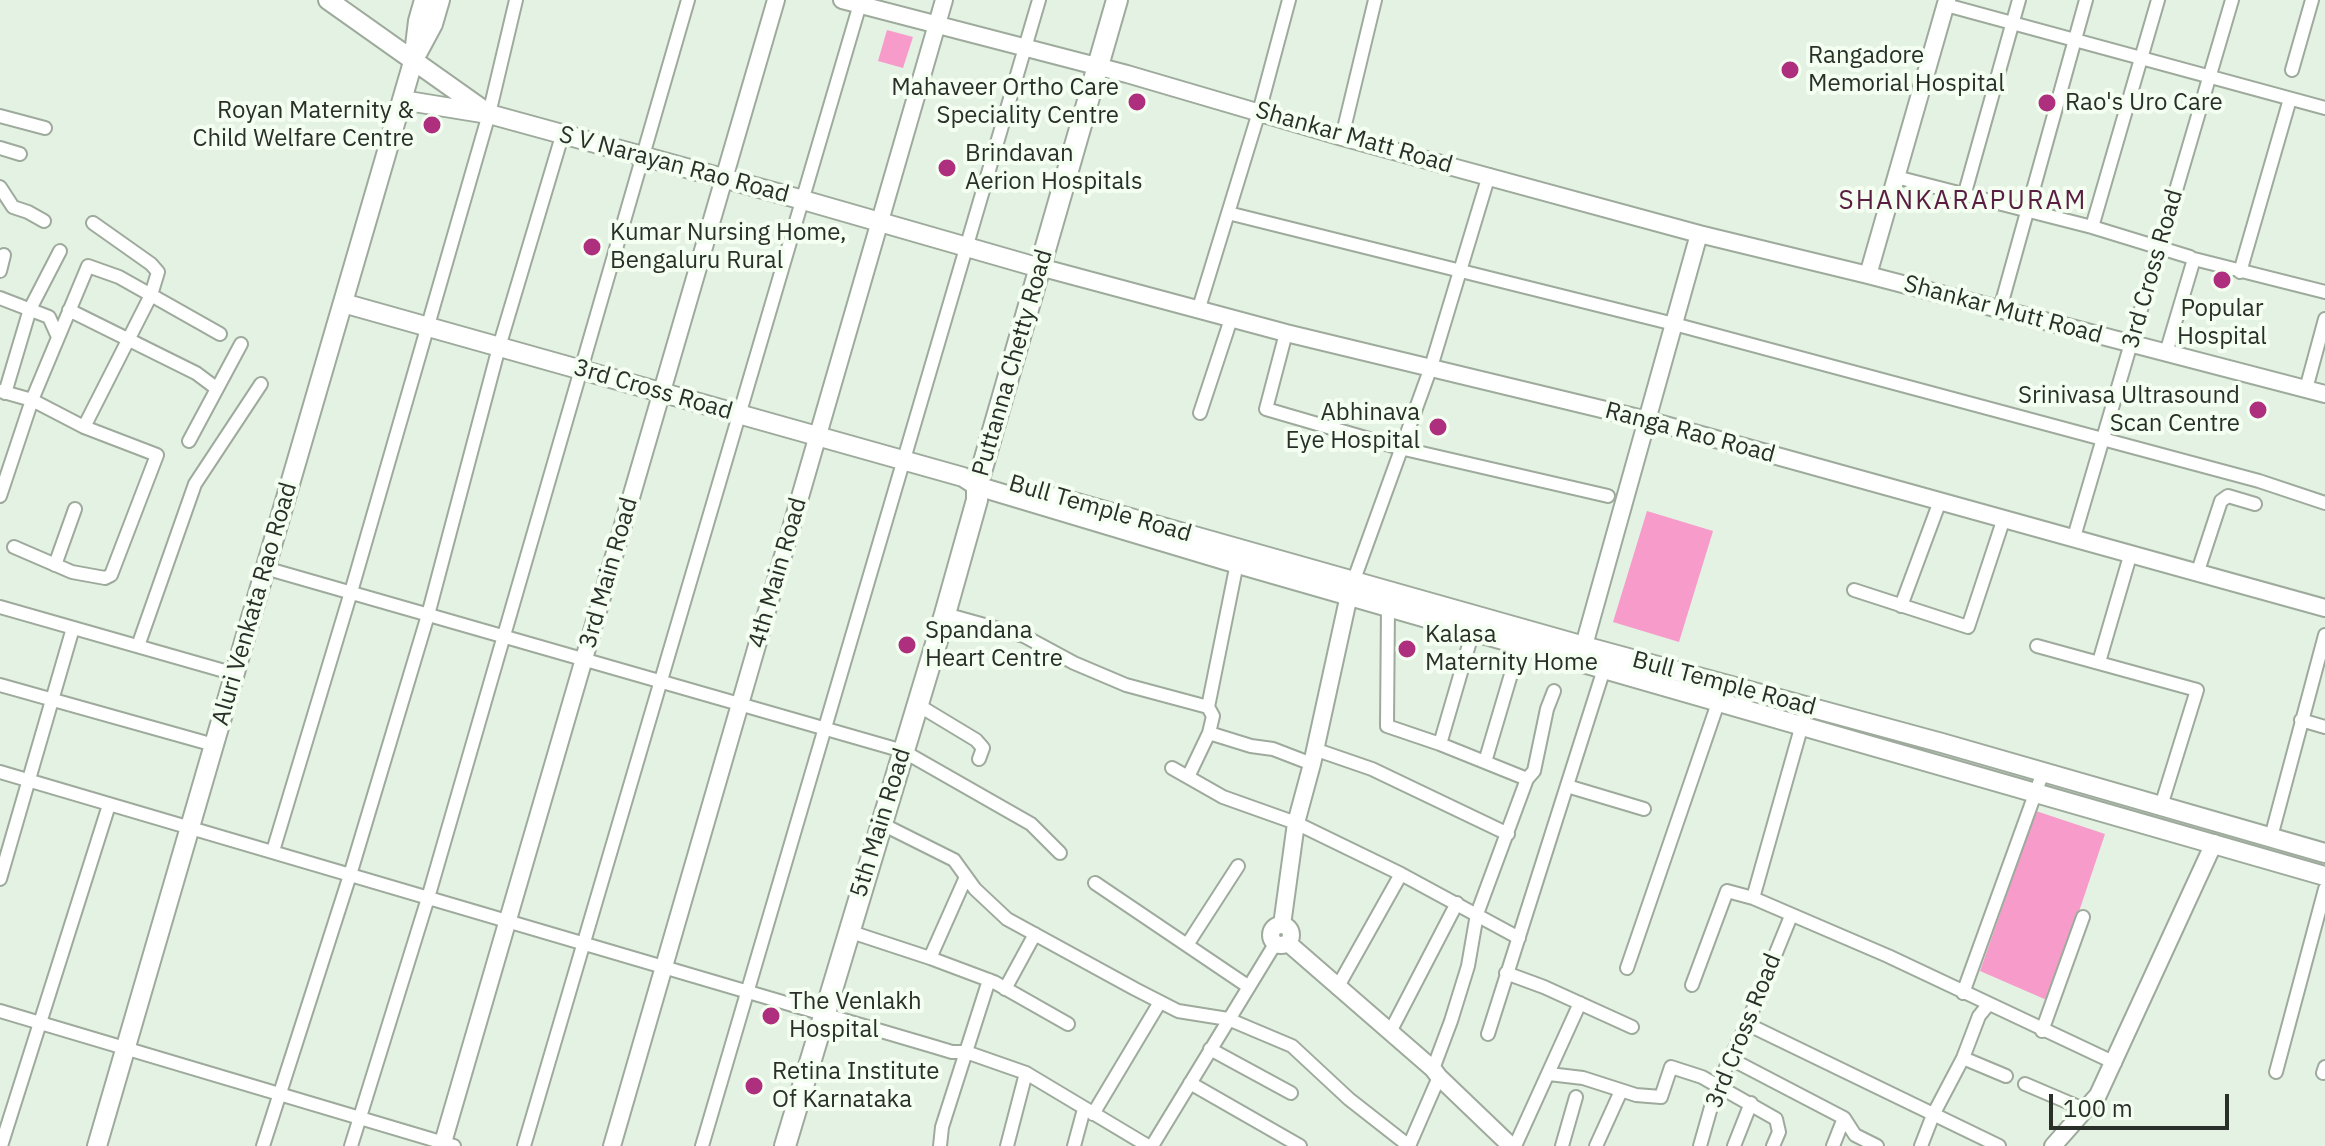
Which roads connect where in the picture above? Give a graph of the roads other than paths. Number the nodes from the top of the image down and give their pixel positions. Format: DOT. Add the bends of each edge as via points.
graph roads {
  1 [pos="328,0"];
  2 [pos="424,0"];
  3 [pos="440,0"];
  4 [pos="516,0"];
  5 [pos="688,0"];
  6 [pos="776,0"];
  7 [pos="842,0"];
  8 [pos="944,0"];
  9 [pos="1039,0"];
  10 [pos="1117,0"];
  11 [pos="1127,0"];
  12 [pos="1289,0"];
  13 [pos="1375,0"];
  14 [pos="2019,0"];
  15 [pos="2086,0"];
  16 [pos="2158,0"];
  17 [pos="2232,0"];
  18 [pos="2312,0"];
  19 [pos="1946,2"];
  20 [pos="860,4"];
  21 [pos="2012,23"];
  22 [pos="937,25"];
  23 [pos="2075,40"];
  24 [pos="1026,48"];
  25 [pos="2141,58"];
  26 [pos="413,62"];
  27 [pos="1103,68"];
  28 [pos="2292,70"];
  29 [pos="2209,77"];
  30 [pos="2290,99"];
  31 [pos="402,100"];
  32 [pos="2325,108"];
  33 [pos="1259,112"];
  34 [pos="489,114"];
  35 [pos="0,116"];
  36 [pos="45,128"];
  37 [pos="562,136"];
  38 [pos="1342,137"];
  39 [pos="0,148"];
  40 [pos="20,154"];
  41 [pos="643,157"];
  42 [pos="1489,175"];
  43 [pos="1896,177"];
  44 [pos="724,179"];
  45 [pos="0,187"];
  46 [pos="1964,196"];
  47 [pos="803,200"];
  48 [pos="2027,212"];
  49 [pos="1228,213"];
  50 [pos="44,221"];
  51 [pos="93,223"];
  52 [pos="879,223"];
  53 [pos="2092,227"];
  54 [pos="1699,234"];
  55 [pos="964,248"];
  56 [pos="2160,248"];
  57 [pos="60,251"];
  58 [pos="4,255"];
  59 [pos="2192,258"];
  60 [pos="1045,269"];
  61 [pos="0,271"];
  62 [pos="1461,272"];
  63 [pos="2240,272"];
  64 [pos="1868,275"];
  65 [pos="2325,292"];
  66 [pos="151,295"];
  67 [pos="0,298"];
  68 [pos="343,303"];
  69 [pos="30,309"];
  70 [pos="2000,309"];
  71 [pos="69,310"];
  72 [pos="1198,311"];
  73 [pos="1231,319"];
  74 [pos="2325,319"];
  75 [pos="1674,324"];
  76 [pos="427,326"];
  77 [pos="1286,333"];
  78 [pos="220,334"];
  79 [pos="58,337"];
  80 [pos="128,338"];
  81 [pos="241,344"];
  82 [pos="2132,344"];
  83 [pos="499,347"];
  84 [pos="2166,353"];
  85 [pos="1431,367"];
  86 [pos="581,370"];
  87 [pos="261,384"];
  88 [pos="216,388"];
  89 [pos="2306,389"];
  90 [pos="3,392"];
  91 [pos="662,393"];
  92 [pos="2325,394"];
  93 [pos="32,400"];
  94 [pos="1200,413"];
  95 [pos="740,415"];
  96 [pos="1647,420"];
  97 [pos="84,427"];
  98 [pos="817,436"];
  99 [pos="2102,440"];
  100 [pos="189,441"];
  101 [pos="1400,448"];
  102 [pos="904,461"];
  103 [pos="980,484"];
  104 [pos="0,496"];
  105 [pos="1608,496"];
  106 [pos="1940,501"];
  107 [pos="2325,503"];
  108 [pos="2255,504"];
  109 [pos="75,509"];
  110 [pos="2004,518"];
  111 [pos="2074,537"];
  112 [pos="14,547"];
  113 [pos="2130,556"];
  114 [pos="1237,563"];
  115 [pos="55,565"];
  116 [pos="265,568"];
  117 [pos="2197,574"];
  118 [pos="1351,588"];
  119 [pos="1854,590"];
  120 [pos="351,592"];
  121 [pos="1388,606"];
  122 [pos="1901,606"];
  123 [pos="0,607"];
  124 [pos="2325,608"];
  125 [pos="945,614"];
  126 [pos="428,615"];
  127 [pos="73,628"];
  128 [pos="1473,631"];
  129 [pos="2325,635"];
  130 [pos="503,636"];
  131 [pos="1520,644"];
  132 [pos="138,646"];
  133 [pos="2037,646"];
  134 [pos="1582,654"];
  135 [pos="584,659"];
  136 [pos="2099,662"];
  137 [pos="1604,669"];
  138 [pos="235,674"];
  139 [pos="663,682"];
  140 [pos="2312,684"];
  141 [pos="0,685"];
  142 [pos="2325,688"];
  143 [pos="1554,691"];
  144 [pos="52,699"];
  145 [pos="1719,700"];
  146 [pos="740,704"];
  147 [pos="918,705"];
  148 [pos="1208,707"];
  149 [pos="1805,715"];
  150 [pos="2301,720"];
  151 [pos="2325,727"];
  152 [pos="826,728"];
  153 [pos="1209,733"];
  154 [pos="1440,744"];
  155 [pos="214,745"];
  156 [pos="903,751"];
  157 [pos="1313,756"];
  158 [pos="979,759"];
  159 [pos="1485,762"];
  160 [pos="1172,768"];
  161 [pos="0,772"];
  162 [pos="2043,772"];
  163 [pos="1188,777"];
  164 [pos="1527,779"];
  165 [pos="28,781"];
  166 [pos="1567,786"];
  167 [pos="2038,792"];
  168 [pos="109,805"];
  169 [pos="2161,806"];
  170 [pos="1644,809"];
  171 [pos="1296,823"];
  172 [pos="882,824"];
  173 [pos="190,827"];
  174 [pos="1508,834"];
  175 [pos="2271,837"];
  176 [pos="2214,843"];
  177 [pos="273,851"];
  178 [pos="1060,853"];
  179 [pos="2325,853"];
  180 [pos="1238,866"];
  181 [pos="1401,874"];
  182 [pos="350,875"];
  183 [pos="2325,876"];
  184 [pos="966,877"];
  185 [pos="0,879"];
  186 [pos="1095,883"];
  187 [pos="2325,889"];
  188 [pos="428,898"];
  189 [pos="1753,898"];
  190 [pos="1457,903"];
  191 [pos="1477,914"];
  192 [pos="1791,916"];
  193 [pos="2083,917"];
  194 [pos="508,921"];
  195 [pos="848,931"];
  196 [pos="1035,934"];
  197 [pos="1519,938"];
  198 [pos="1282,943"];
  199 [pos="586,944"];
  200 [pos="1187,945"];
  201 [pos="930,958"];
  202 [pos="664,967"];
  203 [pos="1627,968"];
  204 [pos="1506,973"];
  205 [pos="989,980"];
  206 [pos="1692,985"];
  207 [pos="1249,987"];
  208 [pos="1337,988"];
  209 [pos="1005,989"];
  210 [pos="747,992"];
  211 [pos="1963,993"];
  212 [pos="1160,1002"];
  213 [pos="1580,1003"];
  214 [pos="1988,1005"];
  215 [pos="0,1011"];
  216 [pos="824,1014"];
  217 [pos="1228,1019"];
  218 [pos="38,1023"];
  219 [pos="1068,1024"];
  220 [pos="1747,1024"];
  221 [pos="1632,1027"];
  222 [pos="2042,1031"];
  223 [pos="1390,1032"];
  224 [pos="1488,1034"];
  225 [pos="1210,1049"];
  226 [pos="125,1050"];
  227 [pos="966,1052"];
  228 [pos="1729,1058"];
  229 [pos="1963,1058"];
  230 [pos="2115,1063"];
  231 [pos="2276,1072"];
  232 [pos="1026,1073"];
  233 [pos="1436,1073"];
  234 [pos="1549,1074"];
  235 [pos="2006,1076"];
  236 [pos="1190,1083"];
  237 [pos="2025,1084"];
  238 [pos="1717,1086"];
  239 [pos="1621,1091"];
  240 [pos="1291,1093"];
  241 [pos="278,1095"];
  242 [pos="1576,1097"];
  243 [pos="1751,1103"];
  244 [pos="2086,1110"];
  245 [pos="1089,1111"];
  246 [pos="1933,1115"];
  247 [pos="359,1118"];
  248 [pos="1844,1118"];
  249 [pos="446,1145"];
  250 [pos="1,1146"];
  251 [pos="97,1146"];
  252 [pos="263,1146"];
  253 [pos="351,1146"];
  254 [pos="524,1146"];
  255 [pos="612,1146"];
  256 [pos="702,1146"];
  257 [pos="785,1146"];
  258 [pos="940,1146"];
  259 [pos="1007,1146"];
  260 [pos="1074,1146"];
  261 [pos="1150,1146"];
  262 [pos="1300,1146"];
  263 [pos="1409,1146"];
  264 [pos="1513,1146"];
  265 [pos="1562,1146"];
  266 [pos="1596,1146"];
  267 [pos="1700,1146"];
  268 [pos="1734,1146"];
  269 [pos="1773,1146"];
  270 [pos="1833,1146"];
  271 [pos="1877,1146"];
  272 [pos="1921,1146"];
  273 [pos="1999,1146"];
  274 [pos="2053,1146"];
  1 -- 26 [label="main road, S V Narayan Rao Road"];
  2 -- 26 [label="main road, Aluri Venkata Rao Road"];
  3 -- 26 [label="main road, Aluri Venkata Rao Road"];
  4 -- 34 [label="street"];
  5 -- 41 [label="street"];
  6 -- 44 [label="street, 3rd Main Road"];
  7 -- 20 [label="street, Shankar Matt Road"];
  8 -- 22 [label="street, 4th Main Road"];
  9 -- 24 [label="street"];
  10 -- 27 [label="main road, Puttanna Chetty Road"];
  11 -- 27 [label="main road, Puttanna Chetty Road"];
  12 -- 33 [label="street"];
  13 -- 38 [label="street"];
  14 -- 21 [label="street"];
  15 -- 23 [label="street"];
  16 -- 25 [label="street"];
  17 -- 29 [label="street, 3rd Cross Road"];
  18 -- 28 [label="street"];
  19 -- 21 [label="street"];
  19 -- 43 [label="street"];
  20 -- 22 [label="street, Shankar Matt Road"];
  20 -- 47 [label="street"];
  21 -- 23 [label="street"];
  21 -- 46 [label="street"];
  22 -- 24 [label="street, Shankar Matt Road"];
  22 -- 52 [label="street, 4th Main Road"];
  23 -- 25 [label="street"];
  23 -- 48 [label="street"];
  24 -- 27 [label="street, Shankar Matt Road"];
  24 -- 55 [label="street"];
  25 -- 29 [label="street"];
  25 -- 53 [label="street"];
  26 -- 31 [label="main road, Aluri Venkata Rao Road"];
  26 -- 34 [label="main road, S V Narayan Rao Road"];
  27 -- 33 [label="street, Shankar Matt Road"];
  27 -- 60 [label="main road, Puttanna Chetty Road"];
  29 -- 30 [label="street"];
  29 -- 56 [label="street, 3rd Cross Road"];
  30 -- 32 [label="street"];
  30 -- 63 [label="street"];
  31 -- 34 [label="main road"];
  31 -- 68 [label="main road, Aluri Venkata Rao Road"];
  33 -- 38 [label="street, Shankar Matt Road"];
  33 -- 49 [label="street"];
  34 -- 37 [label="main road, S V Narayan Rao Road"];
  34 -- 76 [label="street"];
  35 -- 36 [label="street"];
  37 -- 41 [label="main road, S V Narayan Rao Road"];
  37 -- 83 [label="street"];
  38 -- 42 [label="street, Shankar Matt Road"];
  39 -- 40 [label="street"];
  41 -- 44 [label="main road, S V Narayan Rao Road"];
  41 -- 86 [label="street"];
  42 -- 54 [label="street, Shankar Matt Road"];
  42 -- 62 [label="street"];
  43 -- 46 [label="street"];
  43 -- 64 [label="street"];
  44 -- 47 [label="main road, S V Narayan Rao Road"];
  44 -- 91 [label="street, 3rd Main Road"];
  45 -- 50 [label="street" via="13,207"];
  46 -- 48 [label="street"];
  47 -- 52 [label="main road, S V Narayan Rao Road"];
  47 -- 95 [label="street"];
  48 -- 53 [label="street"];
  48 -- 70 [label="street"];
  49 -- 62 [label="street"];
  49 -- 72 [label="street"];
  51 -- 66 [label="street" via="158,272"];
  52 -- 55 [label="main road, S V Narayan Rao Road"];
  52 -- 98 [label="street, 4th Main Road"];
  53 -- 56 [label="street"];
  54 -- 64 [label="street, Shankar Matt Road"];
  54 -- 75 [label="street"];
  55 -- 60 [label="main road, S V Narayan Rao Road"];
  55 -- 102 [label="street"];
  56 -- 59 [label="street"];
  56 -- 82 [label="street, 3rd Cross Road"];
  57 -- 69 [label="street"];
  58 -- 61 [label="street"];
  59 -- 63 [label="street"];
  59 -- 84 [label="street"];
  60 -- 72 [label="street, Ranga Rao Road"];
  60 -- 103 [label="main road, Puttanna Chetty Road"];
  62 -- 75 [label="street"];
  62 -- 85 [label="street"];
  63 -- 65 [label="street"];
  64 -- 70 [label="street, Shankar Mutt Road"];
  66 -- 71 [label="street" via="88,266"];
  66 -- 78 [label="street"];
  66 -- 80 [label="street"];
  67 -- 69 [label="street"];
  68 -- 76 [label="main road, 3rd Cross Road"];
  68 -- 116 [label="main road, Aluri Venkata Rao Road"];
  69 -- 79 [label="street" via="49,317"];
  69 -- 90 [label="street"];
  70 -- 82 [label="street, Shankar Mutt Road"];
  71 -- 79 [label="street"];
  71 -- 80 [label="street"];
  72 -- 73 [label="street, Ranga Rao Road"];
  73 -- 77 [label="street, Ranga Rao Road"];
  73 -- 94 [label="street"];
  74 -- 89 [label="street"];
  75 -- 96 [label="street"];
  75 -- 99 [label="street"];
  76 -- 83 [label="main road, 3rd Cross Road"];
  76 -- 120 [label="street"];
  77 -- 85 [label="street, Ranga Rao Road"];
  77 -- 101 [label="street" via="1266,409"];
  79 -- 93 [label="street"];
  80 -- 88 [label="street"];
  80 -- 97 [label="street"];
  81 -- 88 [label="street"];
  82 -- 84 [label="street, Shankar Mutt Road"];
  82 -- 99 [label="street, 3rd Cross Road"];
  83 -- 86 [label="main road, 3rd Cross Road"];
  83 -- 126 [label="street"];
  84 -- 89 [label="street, Shankar Mutt Road"];
  85 -- 96 [label="street, Ranga Rao Road"];
  85 -- 101 [label="street"];
  86 -- 91 [label="main road, 3rd Cross Road"];
  86 -- 130 [label="street"];
  87 -- 132 [label="street" via="195,484"];
  88 -- 100 [label="street"];
  89 -- 92 [label="street, Shankar Mutt Road"];
  90 -- 93 [label="street"];
  91 -- 95 [label="main road, 3rd Cross Road"];
  91 -- 135 [label="street, 3rd Main Road"];
  93 -- 97 [label="street"];
  93 -- 104 [label="street"];
  95 -- 98 [label="main road, 3rd Cross Road"];
  95 -- 139 [label="street"];
  96 -- 106 [label="street, Ranga Rao Road"];
  96 -- 134 [label="street"];
  97 -- 115 [label="street" via="157,455 111,575 94,578"];
  98 -- 102 [label="main road, 3rd Cross Road"];
  98 -- 146 [label="street, 4th Main Road"];
  99 -- 107 [label="street"];
  99 -- 111 [label="street, 3rd Cross Road"];
  101 -- 105 [label="street"];
  101 -- 118 [label="street"];
  102 -- 103 [label="main road, 3rd Cross Road"];
  102 -- 152 [label="street"];
  103 -- 114 [label="main road, Bull Temple Road"];
  103 -- 118 [label="main road, Bull Temple Road"];
  103 -- 125 [label="main road, 5th Main Road"];
  106 -- 110 [label="street, Ranga Rao Road"];
  106 -- 122 [label="street"];
  108 -- 117 [label="street" via="2228,496 2221,501"];
  109 -- 115 [label="street"];
  110 -- 111 [label="street, Ranga Rao Road"];
  110 -- 122 [label="street" via="1968,627"];
  111 -- 113 [label="street, Ranga Rao Road"];
  112 -- 115 [label="street"];
  113 -- 117 [label="street, Ranga Rao Road"];
  113 -- 136 [label="street"];
  114 -- 118 [label="main road, Bull Temple Road"];
  114 -- 148 [label="street"];
  116 -- 120 [label="street"];
  116 -- 138 [label="main road, Aluri Venkata Rao Road"];
  117 -- 124 [label="street, Ranga Rao Road"];
  118 -- 121 [label="main road, Bull Temple Road"];
  118 -- 134 [label="main road, Bull Temple Road"];
  118 -- 157 [label="street"];
  119 -- 122 [label="street"];
  120 -- 126 [label="street"];
  120 -- 177 [label="street"];
  121 -- 128 [label="main road, Bull Temple Road"];
  121 -- 154 [label="street" via="1387,726"];
  123 -- 127 [label="street"];
  125 -- 147 [label="main road, 5th Main Road"];
  125 -- 148 [label="street" via="1024,636 1126,685"];
  126 -- 130 [label="street"];
  126 -- 182 [label="street"];
  127 -- 132 [label="street"];
  127 -- 144 [label="street"];
  128 -- 131 [label="main road, Bull Temple Road"];
  128 -- 154 [label="street"];
  129 -- 140 [label="street"];
  130 -- 135 [label="street"];
  130 -- 188 [label="street"];
  131 -- 134 [label="main road, Bull Temple Road"];
  131 -- 159 [label="street"];
  132 -- 138 [label="street"];
  133 -- 136 [label="street"];
  134 -- 137 [label="main road, Bull Temple Road"];
  134 -- 149 [label="main road, Bull Temple Road"];
  135 -- 139 [label="street"];
  135 -- 194 [label="street, 3rd Main Road"];
  136 -- 169 [label="street" via="2197,690"];
  137 -- 145 [label="main road, Bull Temple Road"];
  137 -- 166 [label="street"];
  138 -- 155 [label="main road, Aluri Venkata Rao Road"];
  139 -- 146 [label="street"];
  139 -- 199 [label="street"];
  140 -- 142 [label="street"];
  140 -- 150 [label="street"];
  141 -- 144 [label="street"];
  143 -- 164 [label="street" via="1534,771"];
  144 -- 155 [label="street"];
  144 -- 165 [label="street"];
  145 -- 149 [label="main road, Bull Temple Road"];
  145 -- 203 [label="street"];
  146 -- 152 [label="street"];
  146 -- 202 [label="street, 4th Main Road"];
  147 -- 156 [label="main road, 5th Main Road"];
  147 -- 158 [label="street" via="976,740 983,748"];
  148 -- 153 [label="street" via="1213,716"];
  149 -- 162 [label="main road, Bull Temple Road"];
  149 -- 167 [label="main road, Bull Temple Road"];
  149 -- 189 [label="street"];
  150 -- 151 [label="street"];
  150 -- 175 [label="street"];
  152 -- 156 [label="street"];
  152 -- 210 [label="street"];
  153 -- 157 [label="street"];
  153 -- 163 [label="street"];
  154 -- 159 [label="street"];
  155 -- 173 [label="main road, Aluri Venkata Rao Road"];
  156 -- 172 [label="main road, 5th Main Road"];
  156 -- 178 [label="street" via="1031,824"];
  157 -- 171 [label="street"];
  157 -- 174 [label="street" via="1372,769"];
  159 -- 164 [label="street"];
  160 -- 163 [label="street"];
  161 -- 165 [label="street"];
  162 -- 167 [label="street"];
  162 -- 169 [label="main road, Bull Temple Road"];
  163 -- 171 [label="street" via="1223,797"];
  164 -- 174 [label="street"];
  165 -- 168 [label="street"];
  165 -- 185 [label="street"];
  166 -- 170 [label="street"];
  166 -- 197 [label="street"];
  167 -- 176 [label="main road, Bull Temple Road"];
  167 -- 211 [label="street"];
  168 -- 173 [label="street"];
  168 -- 218 [label="street"];
  169 -- 175 [label="main road, Bull Temple Road"];
  171 -- 181 [label="street"];
  171 -- 198 [label="street" via="1282,925 1291,937"];
  172 -- 184 [label="street" via="954,860"];
  172 -- 195 [label="main road, 5th Main Road"];
  173 -- 177 [label="street"];
  173 -- 226 [label="main road, Aluri Venkata Rao Road"];
  174 -- 191 [label="street"];
  175 -- 179 [label="main road, Bull Temple Road"];
  176 -- 183 [label="main road, Bull Temple Road"];
  176 -- 230 [label="street"];
  177 -- 182 [label="street"];
  180 -- 200 [label="street"];
  181 -- 190 [label="street"];
  181 -- 208 [label="street"];
  182 -- 188 [label="street"];
  182 -- 241 [label="street"];
  184 -- 196 [label="street" via="1007,919"];
  184 -- 201 [label="street"];
  186 -- 200 [label="street"];
  187 -- 231 [label="street"];
  188 -- 194 [label="street"];
  188 -- 247 [label="street"];
  189 -- 192 [label="street"];
  189 -- 206 [label="street" via="1727,891"];
  190 -- 191 [label="street"];
  190 -- 223 [label="street"];
  191 -- 197 [label="street"];
  191 -- 233 [label="street" via="1468,966"];
  192 -- 211 [label="street"];
  192 -- 220 [label="street, 3rd Cross Road"];
  193 -- 222 [label="street"];
  194 -- 199 [label="street"];
  194 -- 249 [label="street, 3rd Main Road"];
  195 -- 201 [label="street"];
  195 -- 216 [label="main road, 5th Main Road"];
  196 -- 209 [label="street"];
  196 -- 212 [label="street"];
  197 -- 204 [label="street"];
  198 -- 207 [label="street"];
  198 -- 208 [label="street"];
  199 -- 202 [label="street"];
  199 -- 254 [label="street"];
  200 -- 207 [label="street"];
  201 -- 205 [label="street"];
  202 -- 210 [label="street"];
  202 -- 255 [label="street, 4th Main Road"];
  204 -- 213 [label="street"];
  204 -- 224 [label="street"];
  205 -- 209 [label="street"];
  205 -- 227 [label="street"];
  207 -- 217 [label="street"];
  208 -- 223 [label="street"];
  209 -- 219 [label="street"];
  210 -- 216 [label="street"];
  210 -- 256 [label="street"];
  211 -- 214 [label="street"];
  212 -- 217 [label="street" via="1178,1011"];
  212 -- 245 [label="street"];
  213 -- 221 [label="street"];
  213 -- 234 [label="street"];
  214 -- 222 [label="street"];
  214 -- 229 [label="street"];
  215 -- 218 [label="street"];
  216 -- 227 [label="street"];
  216 -- 257 [label="main road, 5th Main Road"];
  217 -- 225 [label="street"];
  217 -- 263 [label="street" via="1292,1046"];
  218 -- 226 [label="street"];
  218 -- 250 [label="street"];
  220 -- 228 [label="street, 3rd Cross Road"];
  220 -- 246 [label="street"];
  222 -- 230 [label="street"];
  223 -- 233 [label="street"];
  225 -- 236 [label="street"];
  225 -- 240 [label="street"];
  226 -- 241 [label="street"];
  226 -- 251 [label="main road, Aluri Venkata Rao Road"];
  227 -- 232 [label="street"];
  227 -- 258 [label="street"];
  228 -- 238 [label="street, 3rd Cross Road"];
  228 -- 248 [label="street"];
  229 -- 235 [label="street"];
  229 -- 246 [label="street"];
  230 -- 244 [label="street"];
  232 -- 245 [label="street"];
  232 -- 259 [label="street"];
  233 -- 263 [label="street"];
  233 -- 264 [label="street"];
  234 -- 239 [label="street"];
  234 -- 264 [label="street"];
  236 -- 261 [label="street"];
  236 -- 262 [label="street"];
  237 -- 244 [label="street"];
  238 -- 239 [label="street" via="1671,1067 1661,1097"];
  238 -- 243 [label="street"];
  238 -- 267 [label="street, 3rd Cross Road"];
  239 -- 266 [label="street"];
  241 -- 247 [label="street"];
  241 -- 252 [label="street"];
  242 -- 265 [label="street"];
  243 -- 268 [label="street"];
  243 -- 269 [label="street" via="1776,1119 1779,1132"];
  244 -- 274 [label="street"];
  245 -- 260 [label="street"];
  245 -- 261 [label="street"];
  246 -- 272 [label="street"];
  246 -- 273 [label="street"];
  247 -- 249 [label="street"];
  247 -- 253 [label="street"];
  248 -- 270 [label="street"];
  248 -- 271 [label="street" via="1855,1135"];
}
